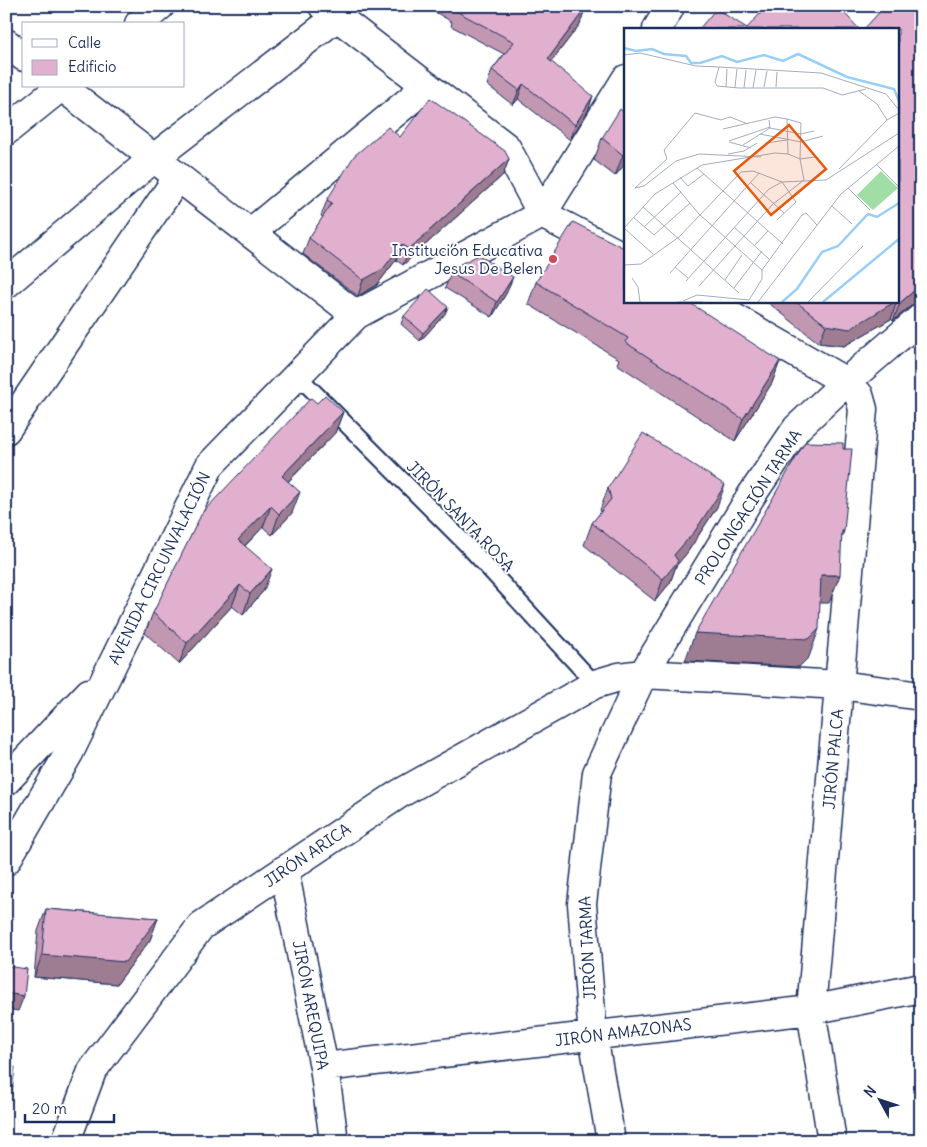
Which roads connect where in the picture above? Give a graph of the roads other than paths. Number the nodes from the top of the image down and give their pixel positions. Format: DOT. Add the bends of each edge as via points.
graph roads {
  1 [pos="160,6"];
  2 [pos="335,10"];
  3 [pos="141,22"];
  4 [pos="6,43"];
  5 [pos="22,55"];
  6 [pos="624,82"];
  7 [pos="427,86"];
  8 [pos="60,88"];
  9 [pos="65,88"];
  10 [pos="6,131"];
  11 [pos="154,158"];
  12 [pos="178,177"];
  13 [pos="542,214"];
  14 [pos="250,233"];
  15 [pos="624,257"];
  16 [pos="6,284"];
  17 [pos="707,302"];
  18 [pos="356,316"];
  19 [pos="921,318"];
  20 [pos="297,375"];
  21 [pos="846,382"];
  22 [pos="6,430"];
  23 [pos="108,674"];
  24 [pos="643,674"];
  25 [pos="595,684"];
  26 [pos="840,685"];
  27 [pos="921,696"];
  28 [pos="6,781"];
  29 [pos="6,861"];
  30 [pos="284,870"];
  31 [pos="921,988"];
  32 [pos="811,1010"];
  33 [pos="593,1036"];
  34 [pos="324,1067"];
  35 [pos="66,1141"];
  36 [pos="334,1141"];
  37 [pos="611,1141"];
  38 [pos="832,1141"];
  1 -- 3 [label="street"];
  2 -- 7 [label="street"];
  2 -- 11 [label="street"];
  4 -- 5 [label="street"];
  6 -- 13 [label="street"];
  7 -- 13 [label="street" via="506,147"];
  7 -- 14 [label="street"];
  8 -- 10 [label="street"];
  9 -- 11 [label="street"];
  11 -- 12 [label="street"];
  11 -- 16 [label="street"];
  12 -- 14 [label="street"];
  12 -- 22 [label="street"];
  13 -- 15 [label="street"];
  13 -- 18 [label="street, AVENIDA CIRCUNVALACIÓN"];
  14 -- 18 [label="street"];
  17 -- 21 [label="street"];
  18 -- 20 [label="street, AVENIDA CIRCUNVALACIÓN"];
  19 -- 21 [label="street, PROLONGACIÓN TARMA"];
  20 -- 23 [label="street, AVENIDA CIRCUNVALACIÓN" via="210,465"];
  20 -- 25 [label="lane, JIRÓN SANTA ROSA" via="466,544"];
  21 -- 24 [label="street, PROLONGACIÓN TARMA" via="797,428 751,496"];
  21 -- 26 [label="street, JIRÓN PALCA" via="860,395 863,409"];
  23 -- 28 [label="street"];
  23 -- 29 [label="street, AVENIDA CIRCUNVALACIÓN" via="69,754"];
  24 -- 25 [label="street, JIRÓN ARICA"];
  24 -- 26 [label="street, JIRÓN ARICA"];
  24 -- 33 [label="street, JIRÓN TARMA" via="597,773 582,904"];
  25 -- 30 [label="street, JIRÓN ARICA" via="399,794"];
  26 -- 27 [label="street, JIRÓN ARICA"];
  26 -- 32 [label="street, JIRÓN PALCA"];
  30 -- 34 [label="street, JIRÓN AREQUIPA"];
  30 -- 35 [label="street, JIRÓN ARICA" via="201,926 92,1072"];
  31 -- 32 [label="street, JIRÓN AMAZONAS"];
  32 -- 33 [label="street, JIRÓN AMAZONAS"];
  32 -- 38 [label="street, JIRÓN PALCA"];
  33 -- 34 [label="street, JIRÓN AMAZONAS"];
  33 -- 37 [label="street, JIRÓN TARMA"];
  34 -- 36 [label="street, JIRÓN AREQUIPA"];
}
